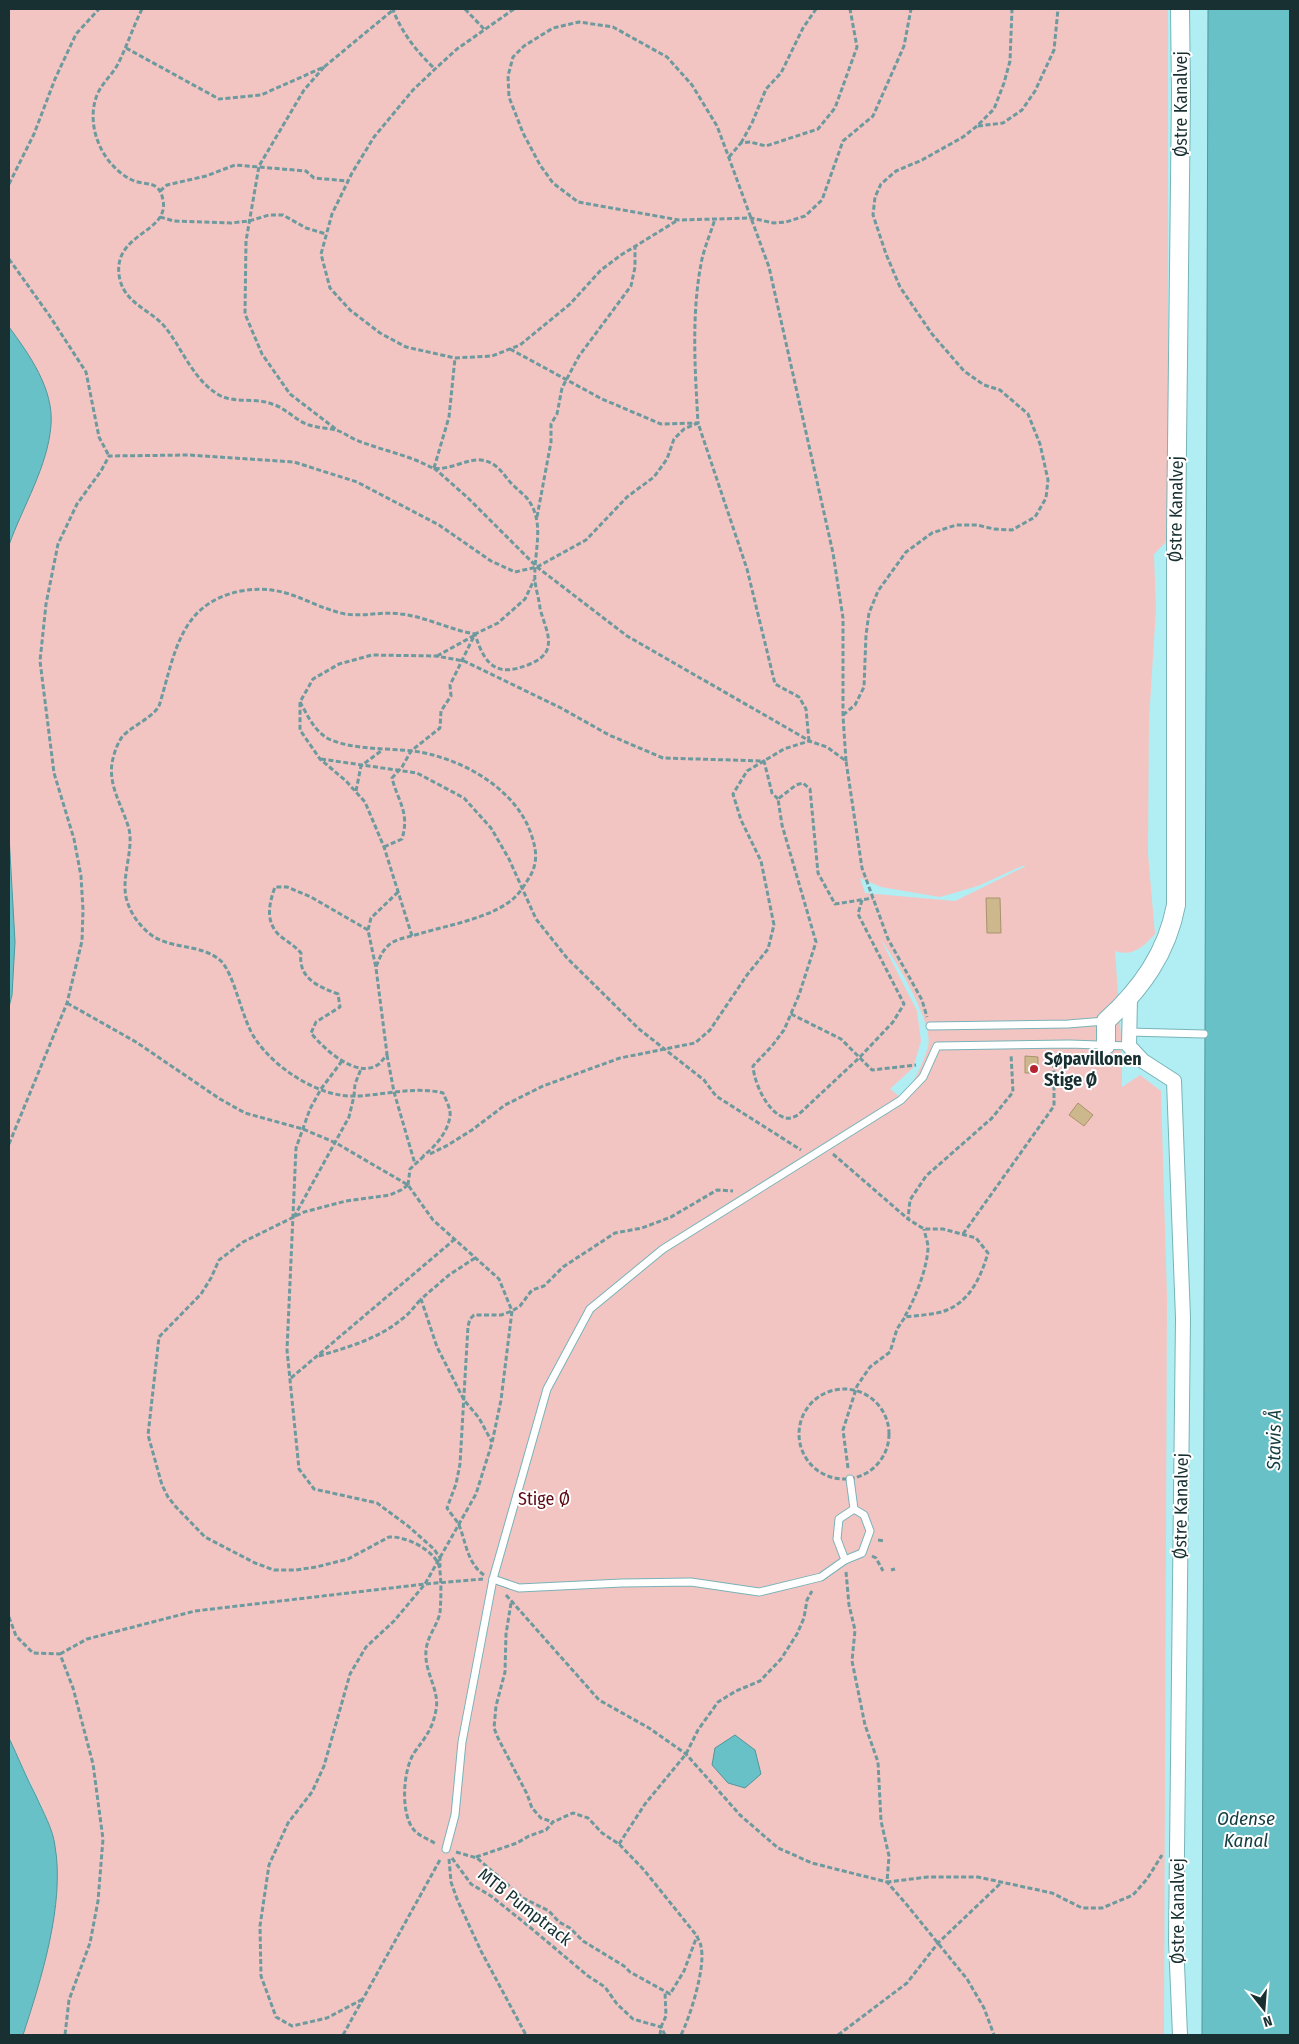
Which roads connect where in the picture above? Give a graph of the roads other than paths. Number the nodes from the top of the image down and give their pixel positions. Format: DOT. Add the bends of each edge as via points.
graph roads {
  1 [pos="1180,9"];
  2 [pos="1130,999"];
  3 [pos="1106,1021"];
  4 [pos="930,1026"];
  5 [pos="1204,1034"];
  6 [pos="1129,1039"];
  7 [pos="1106,1045"];
  8 [pos="850,1479"];
  9 [pos="854,1509"];
  10 [pos="845,1560"];
  11 [pos="493,1579"];
  12 [pos="446,1849"];
  13 [pos="1180,2035"];
  1 -- 2 [label="street, Østre Kanalvej" via="1176,905 1161,953"];
  2 -- 3 [label="street, Østre Kanalvej"];
  2 -- 6 [label="street"];
  3 -- 4 [label="lane"];
  3 -- 7 [label="street"];
  5 -- 6 [label="lane"];
  6 -- 7 [label="lane"];
  6 -- 13 [label="street, Østre Kanalvej" via="1143,1061 1174,1081 1183,1318 1176,1941"];
  7 -- 11 [label="lane" via="937,1046 923,1077 901,1100 663,1249 590,1309 546,1390"];
  8 -- 9 [label="lane"];
  9 -- 10 [label="lane" via="840,1519 837,1539"];
  9 -- 10 [label="lane" via="864,1515 870,1531 862,1552"];
  10 -- 11 [label="lane" via="821,1577 759,1592 691,1582 519,1588"];
  11 -- 12 [label="lane" via="462,1742 455,1815"];
}
